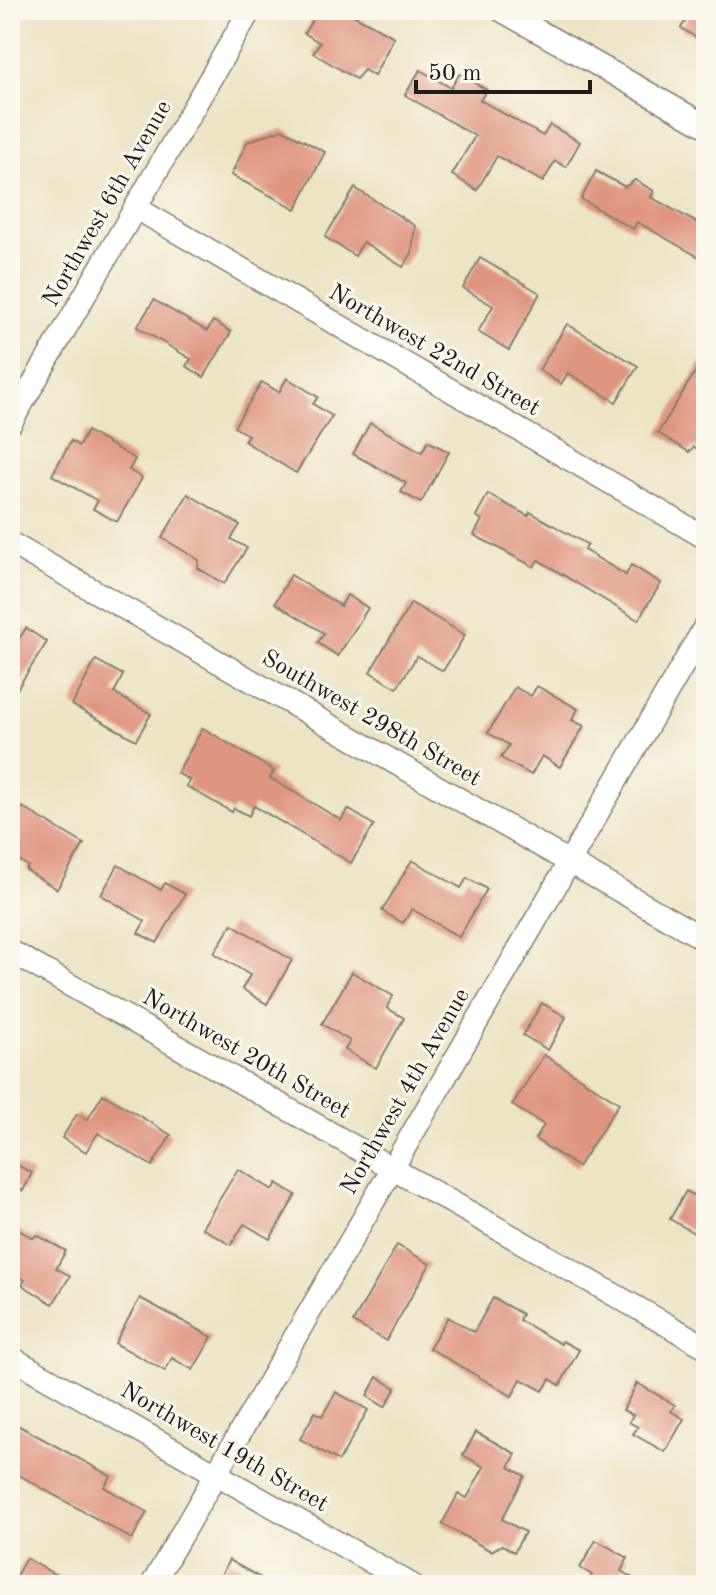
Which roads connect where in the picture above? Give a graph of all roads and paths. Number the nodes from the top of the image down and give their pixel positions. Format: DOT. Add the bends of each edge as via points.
graph roads {
  1 [pos="250,10"];
  2 [pos="501,10"];
  3 [pos="706,126"];
  4 [pos="136,208"];
  5 [pos="10,424"];
  6 [pos="706,538"];
  7 [pos="10,543"];
  8 [pos="706,625"];
  9 [pos="568,862"];
  10 [pos="706,940"];
  11 [pos="10,951"];
  12 [pos="392,1168"];
  13 [pos="706,1347"];
  14 [pos="10,1357"];
  15 [pos="216,1472"];
  16 [pos="152,1585"];
  17 [pos="412,1585"];
  1 -- 4 [label="street, Northwest 6th Avenue"];
  2 -- 3 [label="street"];
  4 -- 5 [label="street, Northwest 6th Avenue"];
  4 -- 6 [label="street, Northwest 22nd Street"];
  7 -- 9 [label="street, Southwest 298th Street"];
  8 -- 9 [label="street, Northwest 4th Avenue"];
  9 -- 10 [label="street, Southwest 298th Street"];
  9 -- 12 [label="street, Northwest 4th Avenue"];
  11 -- 12 [label="street, Northwest 20th Street"];
  12 -- 13 [label="street, Northwest 20th Street"];
  12 -- 15 [label="street, Northwest 4th Avenue"];
  14 -- 15 [label="street, Northwest 19th Street"];
  15 -- 16 [label="street, Northwest 4th Avenue"];
  15 -- 17 [label="street, Northwest 19th Street"];
}
